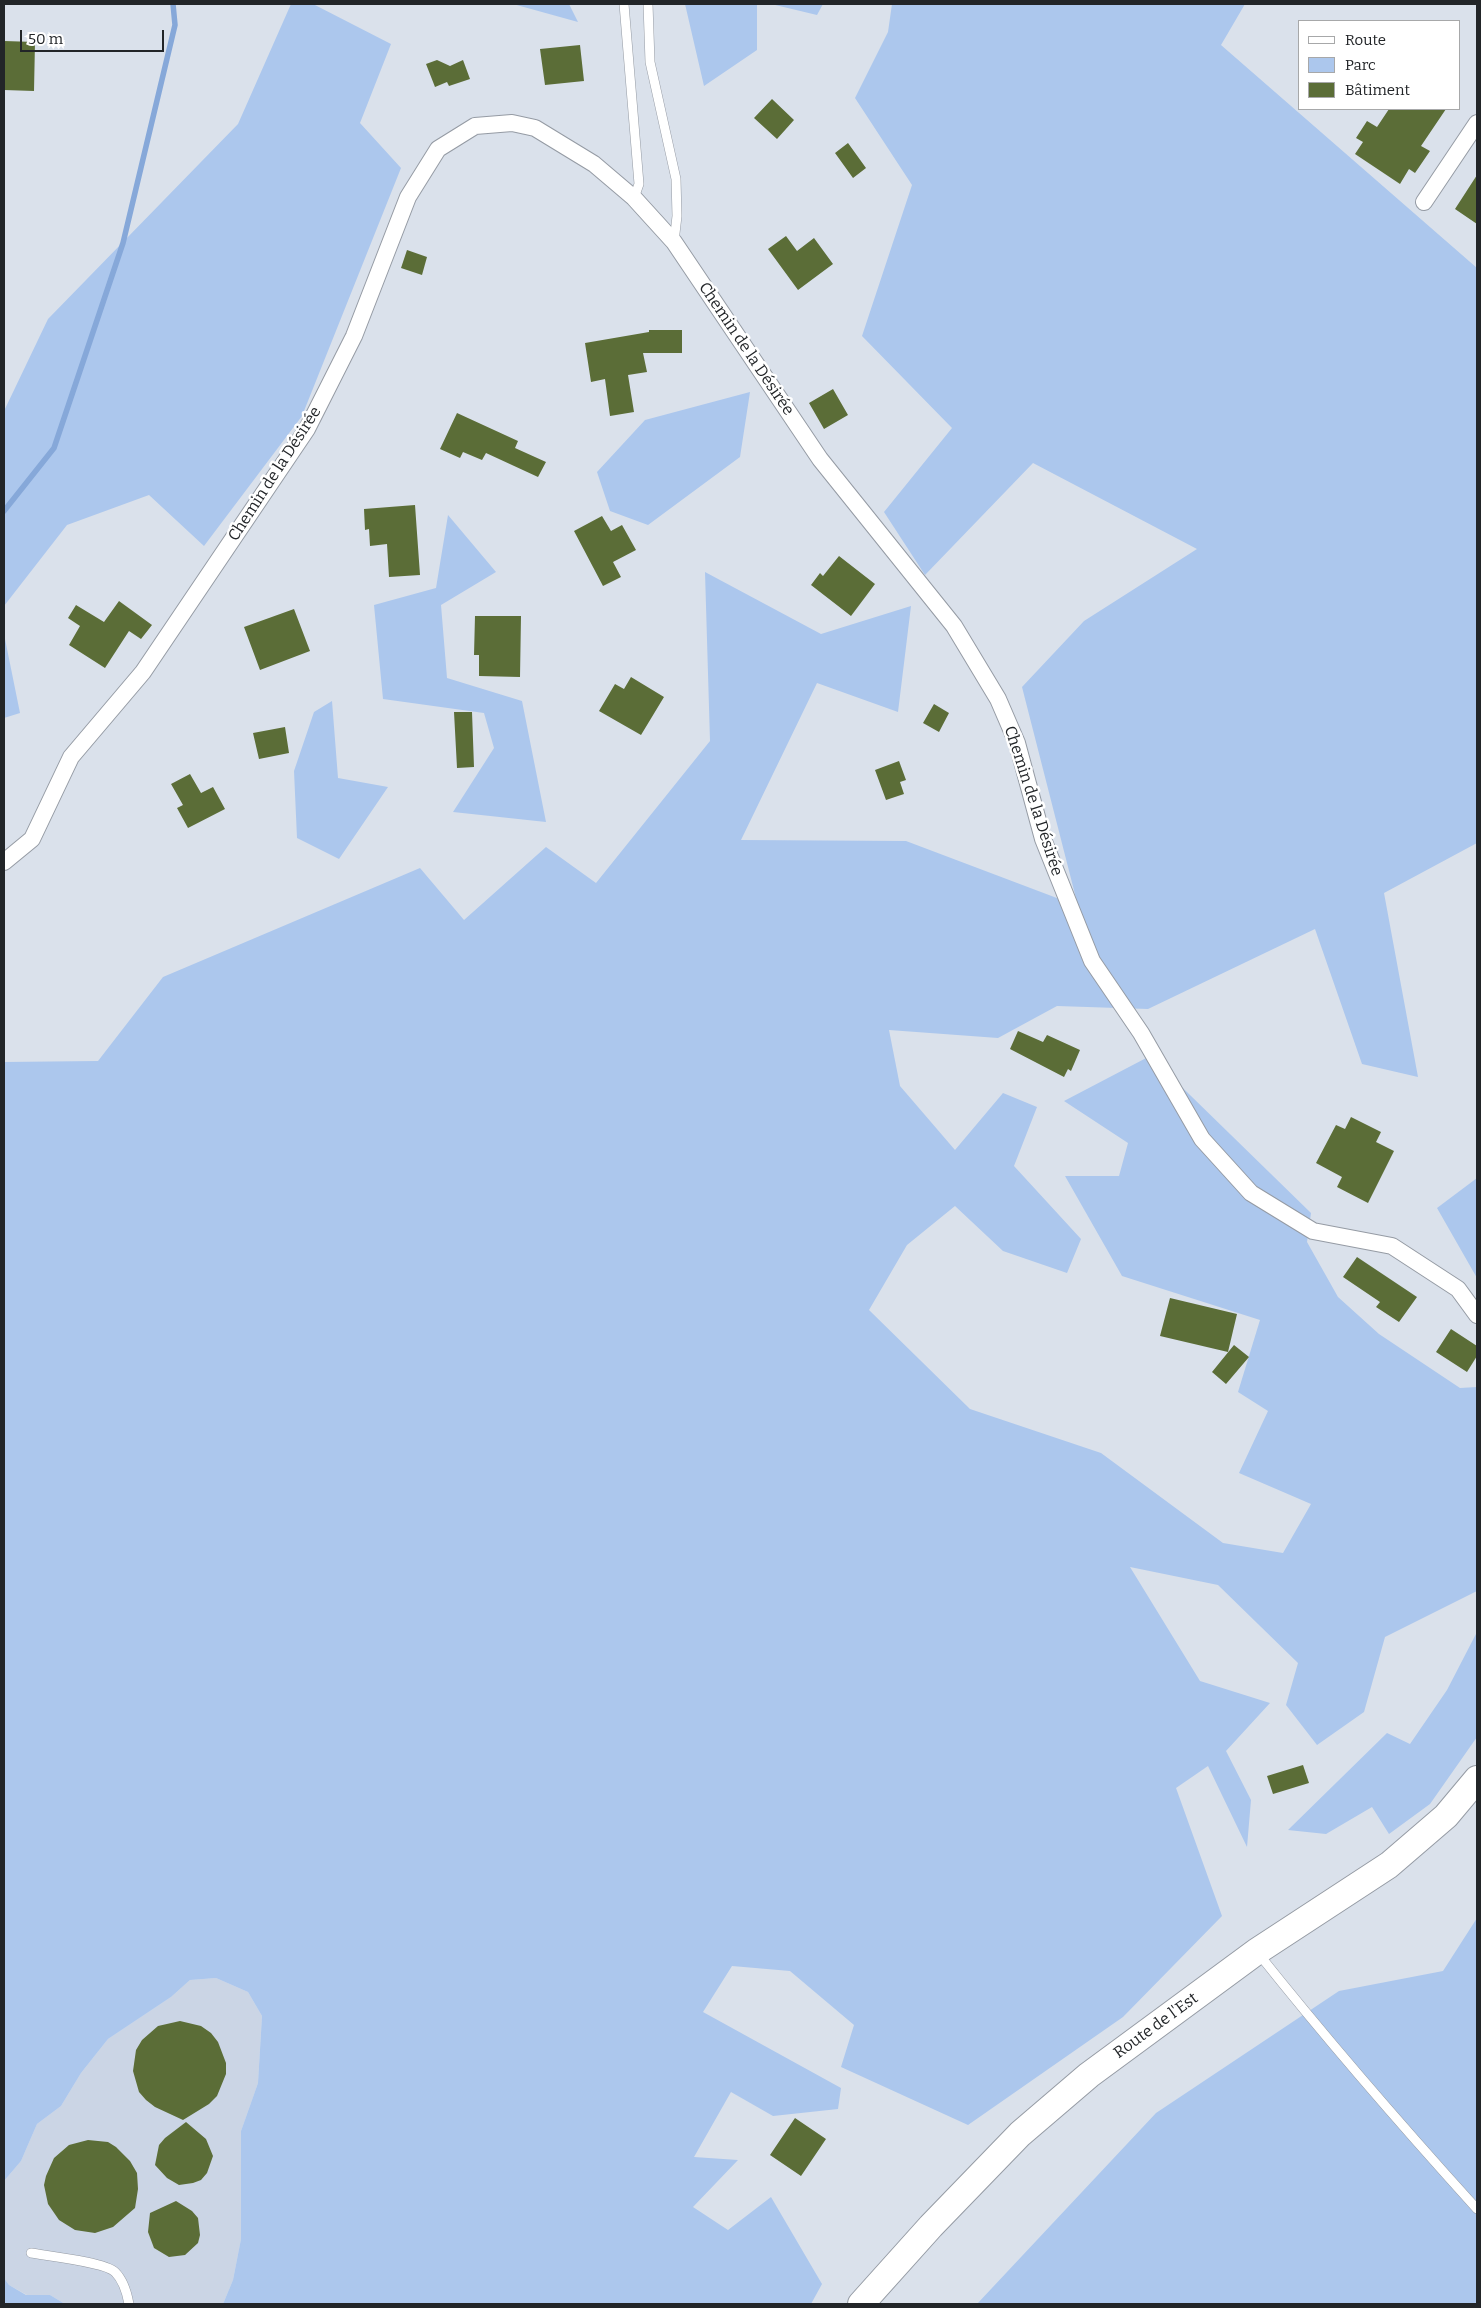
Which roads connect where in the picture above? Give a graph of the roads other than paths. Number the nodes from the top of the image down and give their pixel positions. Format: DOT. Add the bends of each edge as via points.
graph roads {
  1 [pos="624,4"];
  2 [pos="648,4"];
  3 [pos="1477,123"];
  4 [pos="634,198"];
  5 [pos="1424,202"];
  6 [pos="674,242"];
  7 [pos="4,862"];
  8 [pos="1477,1315"];
  9 [pos="1477,1779"];
  10 [pos="1256,1952"];
  11 [pos="1477,2208"];
  12 [pos="31,2253"];
  13 [pos="129,2304"];
  14 [pos="861,2304"];
  1 -- 4 [label="lane" via="639,184"];
  2 -- 6 [label="lane" via="650,62 676,180"];
  3 -- 5 [label="street"];
  4 -- 6 [label="street, Chemin de la Désirée"];
  4 -- 7 [label="street, Chemin de la Désirée" via="594,164 535,128 512,123 475,126 438,149 408,197 354,336 308,429 143,672 71,757 32,839"];
  6 -- 8 [label="street, Chemin de la Désirée" via="820,459 954,626 998,699 1017,743 1043,839 1092,961 1141,1033 1202,1140 1251,1193 1313,1231 1392,1246 1458,1289"];
  9 -- 10 [label="main road, Route de l'Est" via="1446,1816 1389,1865"];
  10 -- 11 [label="lane" via="1382,2103"];
  10 -- 14 [label="main road, Route de l'Est" via="1089,2075 1020,2134"];
  12 -- 13 [label="lane" via="114,2271 124,2284"];
}
